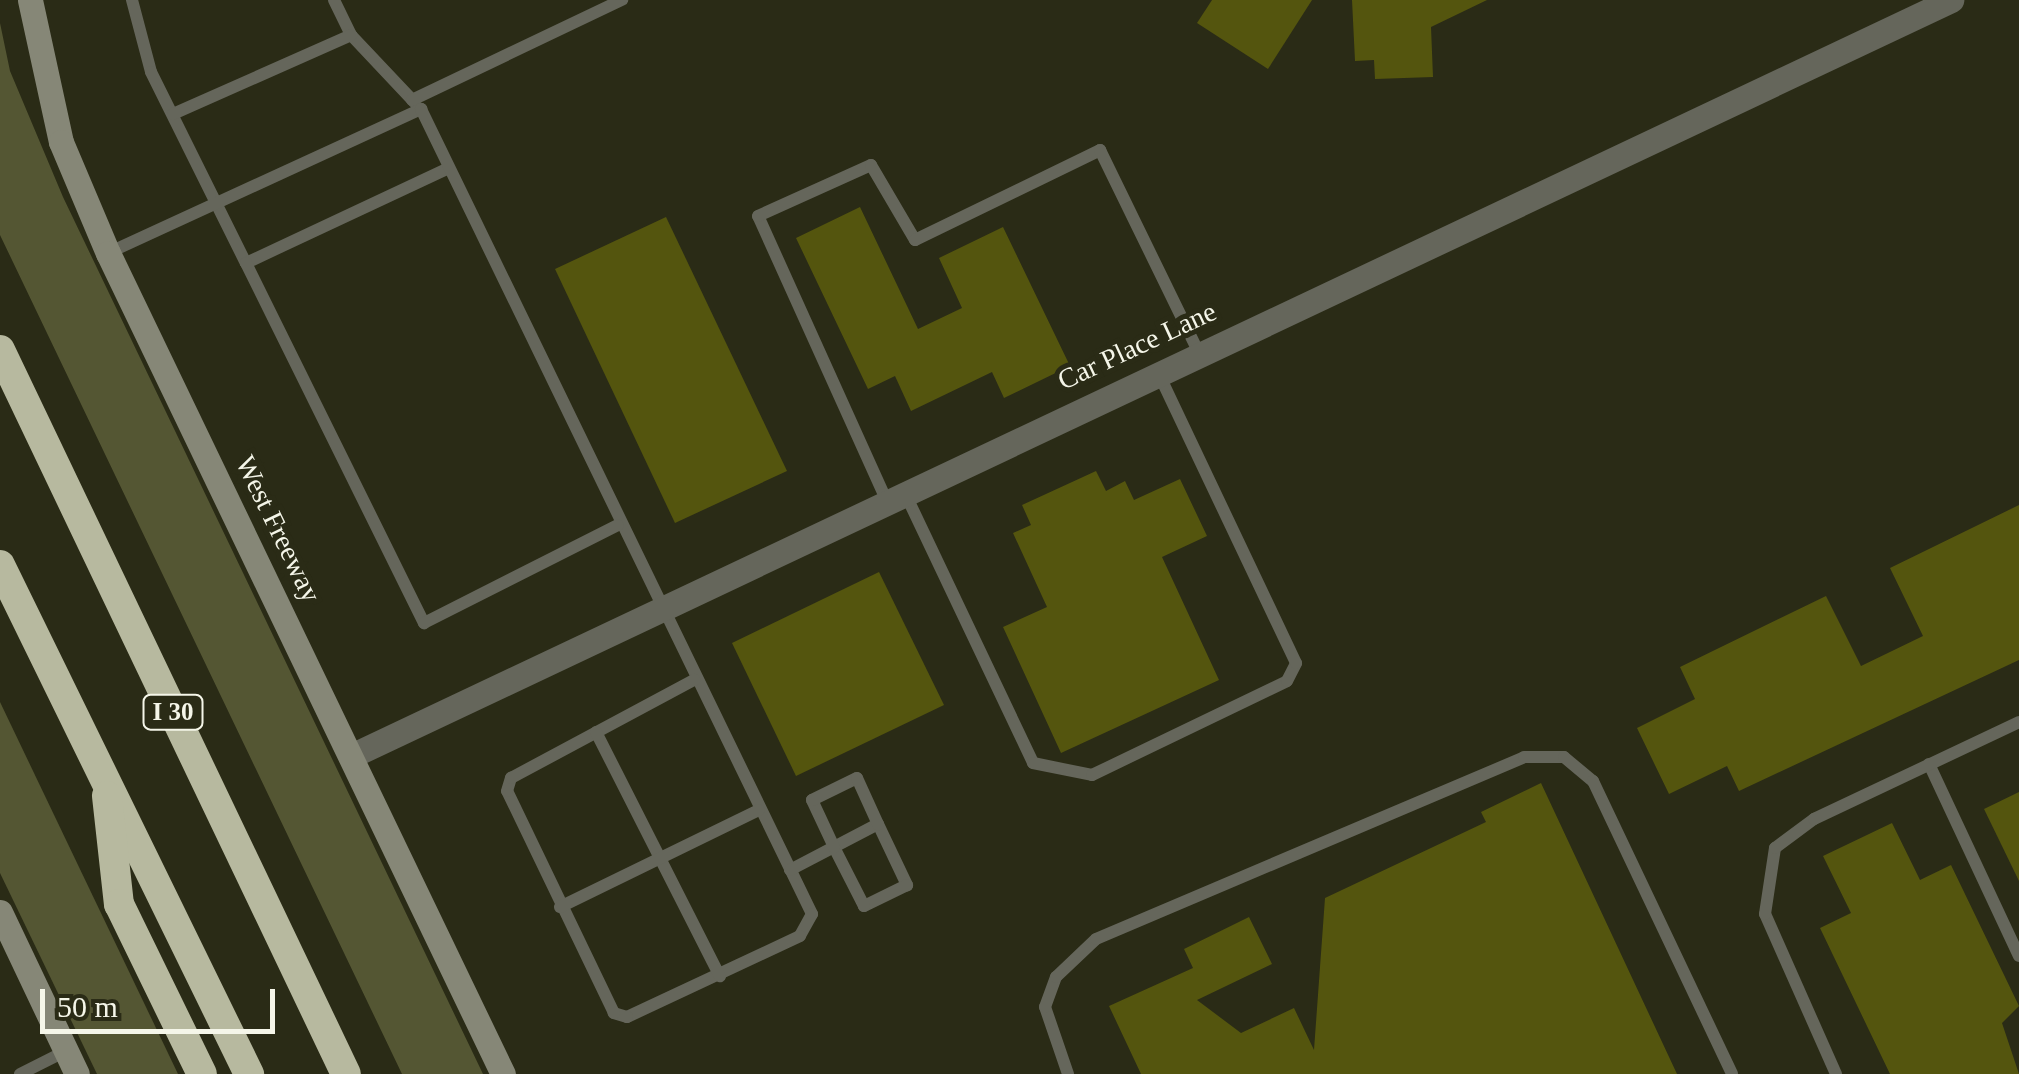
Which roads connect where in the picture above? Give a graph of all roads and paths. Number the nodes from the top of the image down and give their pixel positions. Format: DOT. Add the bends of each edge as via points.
graph roads {
  1 [pos="30,0"];
  2 [pos="132,0"];
  3 [pos="334,0"];
  4 [pos="622,0"];
  5 [pos="1951,0"];
  6 [pos="351,34"];
  7 [pos="416,104"];
  8 [pos="173,114"];
  9 [pos="448,168"];
  10 [pos="217,199"];
  11 [pos="108,253"];
  12 [pos="246,263"];
  13 [pos="0,350"];
  14 [pos="1198,351"];
  15 [pos="1157,370"];
  16 [pos="894,493"];
  17 [pos="618,525"];
  18 [pos="0,564"];
  19 [pos="658,604"];
  20 [pos="694,680"];
  21 [pos="2019,722"];
  22 [pos="596,732"];
  23 [pos="351,756"];
  24 [pos="1929,764"];
  25 [pos="105,773"];
  26 [pos="759,810"];
  27 [pos="878,824"];
  28 [pos="834,847"];
  29 [pos="660,859"];
  30 [pos="790,870"];
  31 [pos="560,907"];
  32 [pos="0,912"];
  33 [pos="2019,956"];
  34 [pos="720,976"];
  35 [pos="72,1063"];
  36 [pos="20,1074"];
  37 [pos="202,1074"];
  38 [pos="248,1074"];
  39 [pos="346,1074"];
  40 [pos="503,1074"];
  41 [pos="1068,1074"];
  42 [pos="1732,1074"];
  43 [pos="1836,1074"];
  1 -- 11 [label="main road, West Freeway" via="62,142"];
  2 -- 8 [label="lane"];
  3 -- 6 [label="lane"];
  4 -- 7 [label="lane"];
  5 -- 14 [label="street, Car Place Lane"];
  6 -- 7 [label="lane"];
  6 -- 8 [label="lane"];
  7 -- 9 [label="lane"];
  7 -- 10 [label="lane"];
  8 -- 10 [label="lane"];
  9 -- 12 [label="lane"];
  9 -- 17 [label="lane"];
  10 -- 11 [label="lane"];
  10 -- 12 [label="lane"];
  11 -- 23 [label="main road, West Freeway"];
  12 -- 17 [label="lane" via="424,623"];
  13 -- 39 [label="highway, I 30"];
  14 -- 15 [label="street, Car Place Lane"];
  14 -- 16 [label="lane" via="1100,150 915,240 872,165 758,216"];
  15 -- 16 [label="street, Car Place Lane"];
  15 -- 16 [label="lane" via="1296,662 1286,681 1092,775 1034,763"];
  16 -- 19 [label="street, Car Place Lane"];
  17 -- 19 [label="lane"];
  18 -- 25 [label="highway"];
  19 -- 20 [label="lane"];
  19 -- 23 [label="street, Car Place Lane"];
  20 -- 22 [label="lane"];
  20 -- 26 [label="lane"];
  21 -- 24 [label="lane"];
  22 -- 29 [label="lane"];
  22 -- 31 [label="lane" via="511,778 507,791"];
  23 -- 40 [label="main road, West Freeway"];
  24 -- 33 [label="lane"];
  24 -- 43 [label="lane" via="1814,819 1766,866 1765,914"];
  25 -- 37 [label="highway" via="119,904"];
  25 -- 38 [label="highway"];
  26 -- 29 [label="lane"];
  26 -- 30 [label="lane"];
  27 -- 28 [label="lane"];
  27 -- 28 [label="lane" via="857,778 812,800"];
  27 -- 28 [label="lane" via="908,885 864,906"];
  28 -- 30 [label="lane"];
  29 -- 31 [label="lane"];
  29 -- 34 [label="lane"];
  30 -- 34 [label="lane" via="811,928"];
  31 -- 34 [label="lane" via="614,1014 639,1017"];
  32 -- 35 [label="main road"];
  35 -- 36 [label="lane"];
  41 -- 42 [label="lane" via="1045,1008 1056,976 1096,939 1524,757 1564,758 1593,781"];
}
